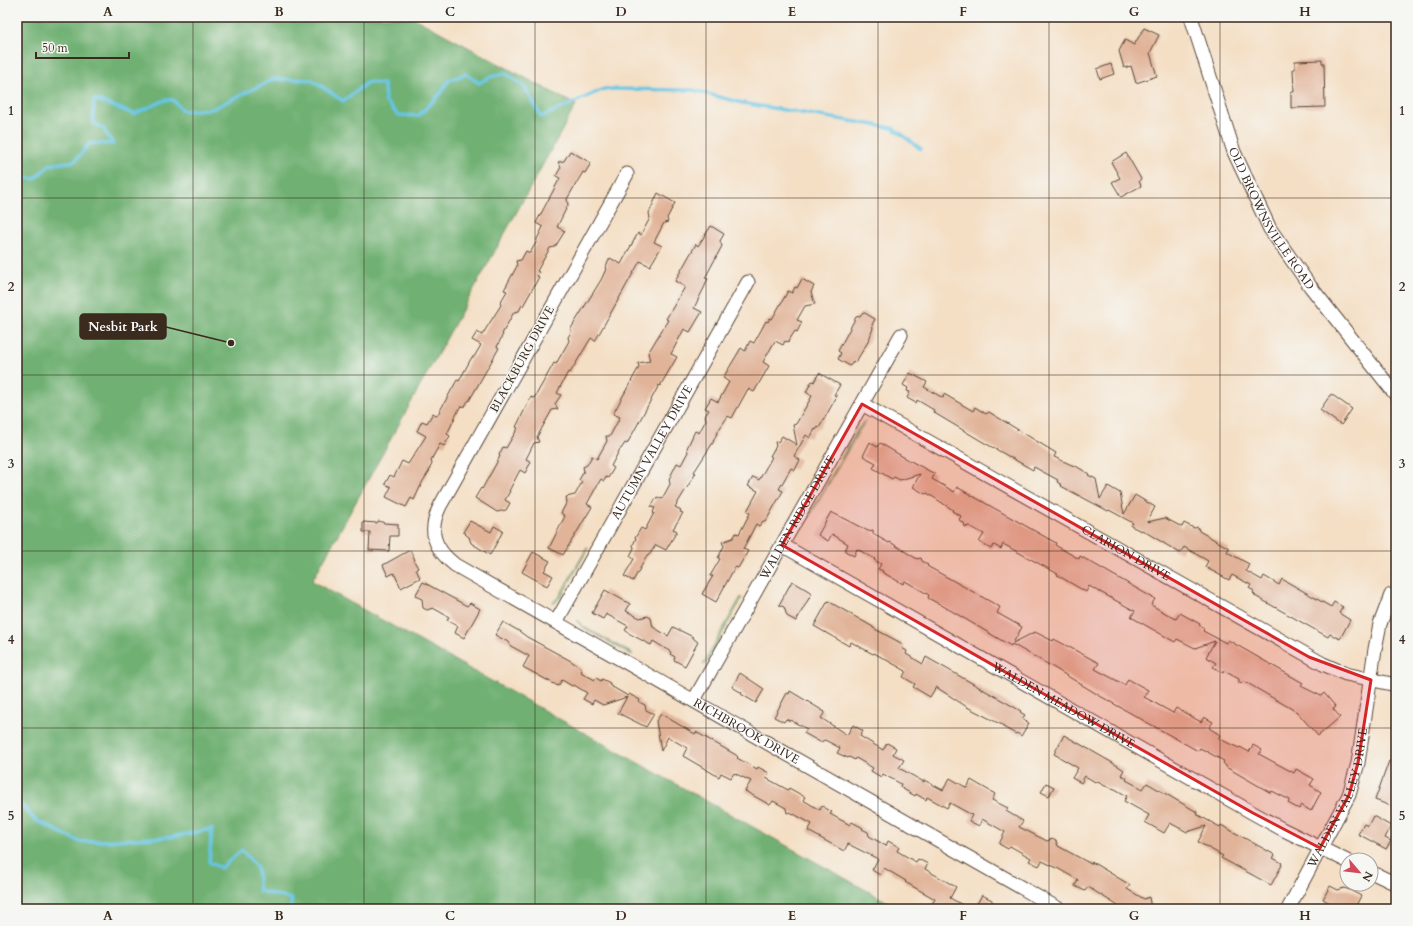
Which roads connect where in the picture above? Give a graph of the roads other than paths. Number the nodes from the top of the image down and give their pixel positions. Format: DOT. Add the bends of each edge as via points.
graph roads {
  1 [pos="1192,17"];
  2 [pos="627,174"];
  3 [pos="748,282"];
  4 [pos="901,335"];
  5 [pos="1396,395"];
  6 [pos="862,404"];
  7 [pos="782,545"];
  8 [pos="439,548"];
  9 [pos="1391,596"];
  10 [pos="556,622"];
  11 [pos="1371,680"];
  12 [pos="1396,685"];
  13 [pos="694,700"];
  14 [pos="1320,848"];
  15 [pos="1339,857"];
  16 [pos="1379,876"];
  17 [pos="1396,884"];
  18 [pos="1059,909"];
  19 [pos="1288,909"];
  1 -- 5 [label="street, OLD BROWNSVILLE ROAD" via="1234,152 1270,229 1310,286"];
  2 -- 8 [label="street, BLACKBURG DRIVE" via="440,506 433,524"];
  3 -- 10 [label="street, AUTUMN VALLEY DRIVE"];
  4 -- 6 [label="street, WALDEN RIDGE DRIVE"];
  6 -- 7 [label="street, WALDEN RIDGE DRIVE"];
  6 -- 11 [label="street, CLARION DRIVE" via="1323,664 1346,674"];
  7 -- 13 [label="street, WALDEN RIDGE DRIVE"];
  7 -- 14 [label="street, WALDEN MEADOW DRIVE" via="1248,810"];
  8 -- 10 [label="street, RICHBROOK DRIVE" via="455,565"];
  9 -- 11 [label="street, WALDEN VALLEY DRIVE" via="1380,624"];
  10 -- 13 [label="street, RICHBROOK DRIVE"];
  11 -- 12 [label="street, CLARION DRIVE"];
  11 -- 14 [label="street, WALDEN VALLEY DRIVE" via="1354,779 1349,795"];
  13 -- 18 [label="street, RICHBROOK DRIVE"];
  14 -- 15 [label="street, WALDEN MEADOW DRIVE"];
  14 -- 19 [label="street, WALDEN VALLEY DRIVE"];
  16 -- 17 [label="street"];
}
